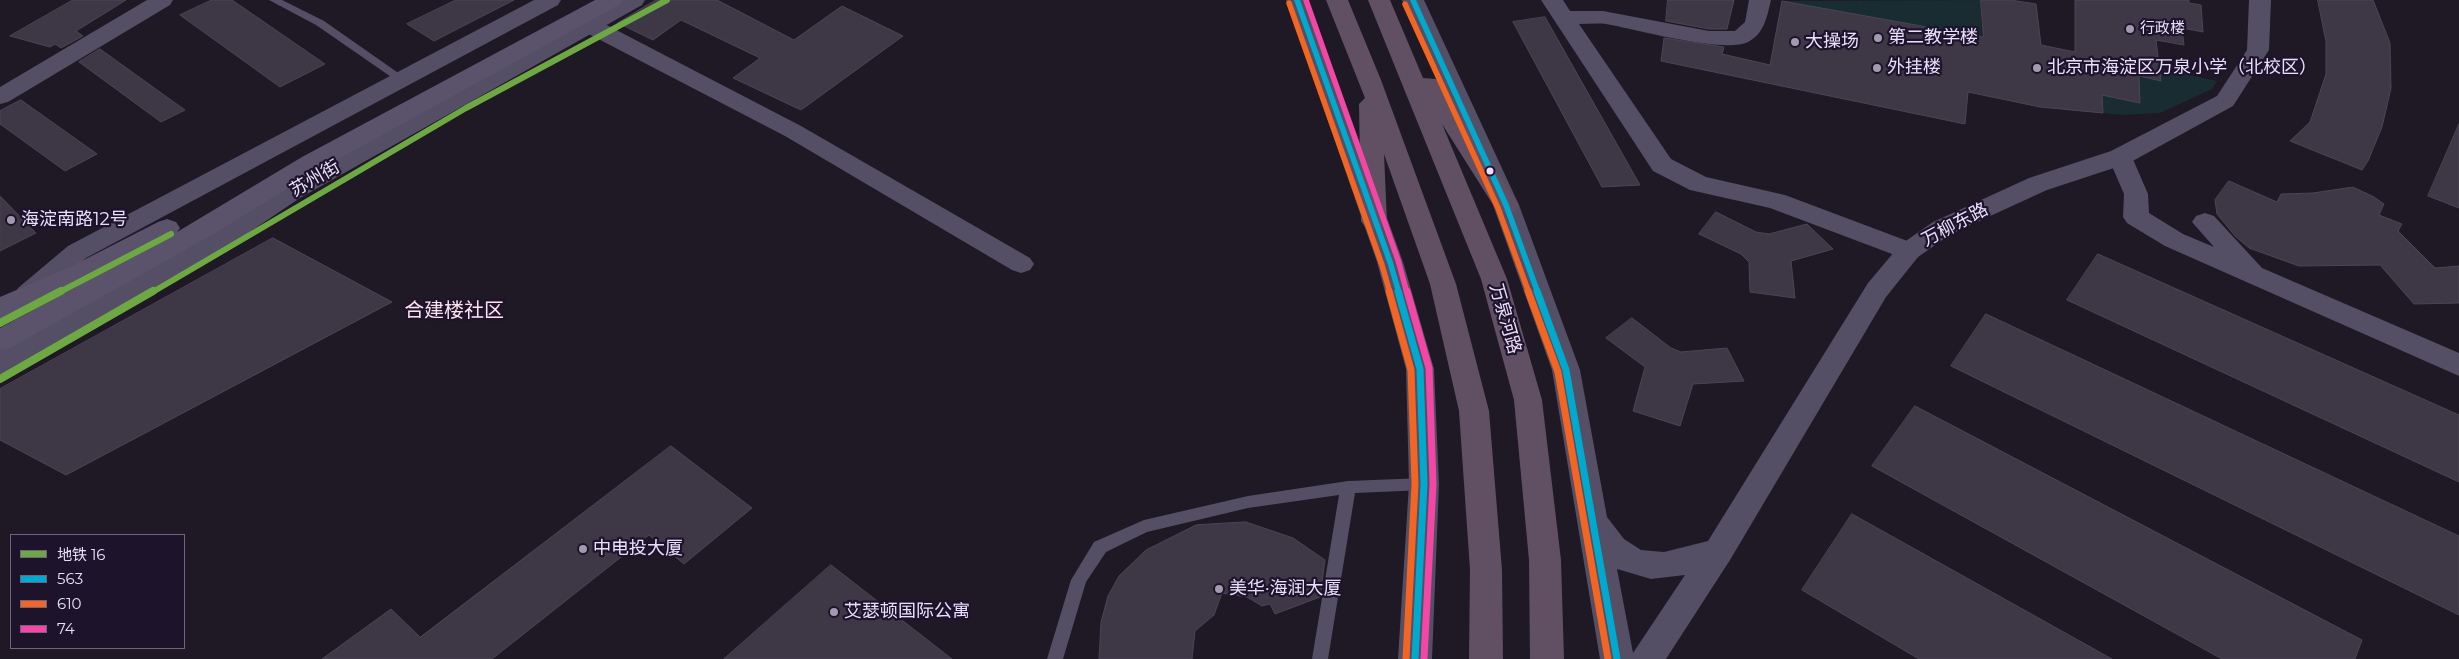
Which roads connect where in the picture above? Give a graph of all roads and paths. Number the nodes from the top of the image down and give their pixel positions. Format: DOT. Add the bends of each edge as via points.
graph roads {
  1 [pos="162,0"];
  2 [pos="274,0"];
  3 [pos="550,0"];
  4 [pos="582,0"];
  5 [pos="611,0"];
  6 [pos="634,0"];
  7 [pos="1297,0"];
  8 [pos="1337,0"];
  9 [pos="1379,0"];
  10 [pos="1412,0"];
  11 [pos="1760,0"];
  12 [pos="2260,0"];
  13 [pos="1557,9"];
  14 [pos="589,25"];
  15 [pos="1392,29"];
  16 [pos="401,80"];
  17 [pos="1370,80"];
  18 [pos="0,97"];
  19 [pos="2120,157"];
  20 [pos="1506,205"];
  21 [pos="1374,221"];
  22 [pos="2205,222"];
  23 [pos="1909,251"];
  24 [pos="1021,264"];
  25 [pos="2259,278"];
  26 [pos="27,295"];
  27 [pos="0,309"];
  28 [pos="0,341"];
  29 [pos="0,364"];
  30 [pos="2459,365"];
  31 [pos="1424,484"];
  32 [pos="1348,487"];
  33 [pos="1594,522"];
  34 [pos="1719,551"];
  35 [pos="1055,659"];
  36 [pos="1320,659"];
  37 [pos="1415,659"];
  38 [pos="1486,659"];
  39 [pos="1547,659"];
  40 [pos="1617,659"];
  41 [pos="1647,659"];
  1 -- 18 [label="street"];
  2 -- 16 [label="lane" via="320,23"];
  3 -- 16 [label="street, 苏州街"];
  4 -- 26 [label="main road, 苏州街" via="88,270"];
  5 -- 28 [label="main road, 苏州街" via="311,163 196,233"];
  6 -- 14 [label="street, 苏州街"];
  7 -- 21 [label="street"];
  8 -- 17 [label="highway"];
  9 -- 15 [label="highway, 万泉河路"];
  10 -- 20 [label="street"];
  11 -- 13 [label="street" via="1754,24 1741,37 1709,38"];
  12 -- 19 [label="street, 万柳东路" via="2258,50 2225,101"];
  13 -- 23 [label="street" via="1662,165 1699,184 1776,201"];
  14 -- 24 [label="street" via="793,131"];
  14 -- 29 [label="street, 苏州街" via="291,192 211,246"];
  15 -- 20 [label="highway"];
  15 -- 39 [label="highway, 万泉河路" via="1494,279 1528,400 1545,560"];
  16 -- 26 [label="street, 苏州街" via="77,252"];
  17 -- 21 [label="highway"];
  17 -- 38 [label="highway" via="1443,284 1474,411 1486,570"];
  19 -- 23 [label="street, 万柳东路" via="2038,184 1942,228"];
  19 -- 25 [label="street" via="2136,194 2136,217 2174,240"];
  20 -- 33 [label="street" via="1566,370"];
  21 -- 31 [label="street" via="1390,262 1420,369"];
  22 -- 25 [label="street"];
  23 -- 34 [label="street, 万柳东路" via="1877,290"];
  25 -- 30 [label="street"];
  26 -- 27 [label="main road, 苏州街"];
  31 -- 32 [label="lane"];
  31 -- 37 [label="street"];
  32 -- 35 [label="lane" via="1248,502 1144,526 1100,547 1079,580"];
  32 -- 36 [label="lane"];
  33 -- 34 [label="street" via="1614,549 1632,560 1651,565 1678,564"];
  33 -- 40 [label="street"];
  34 -- 41 [label="street, 万柳东路"];
}
